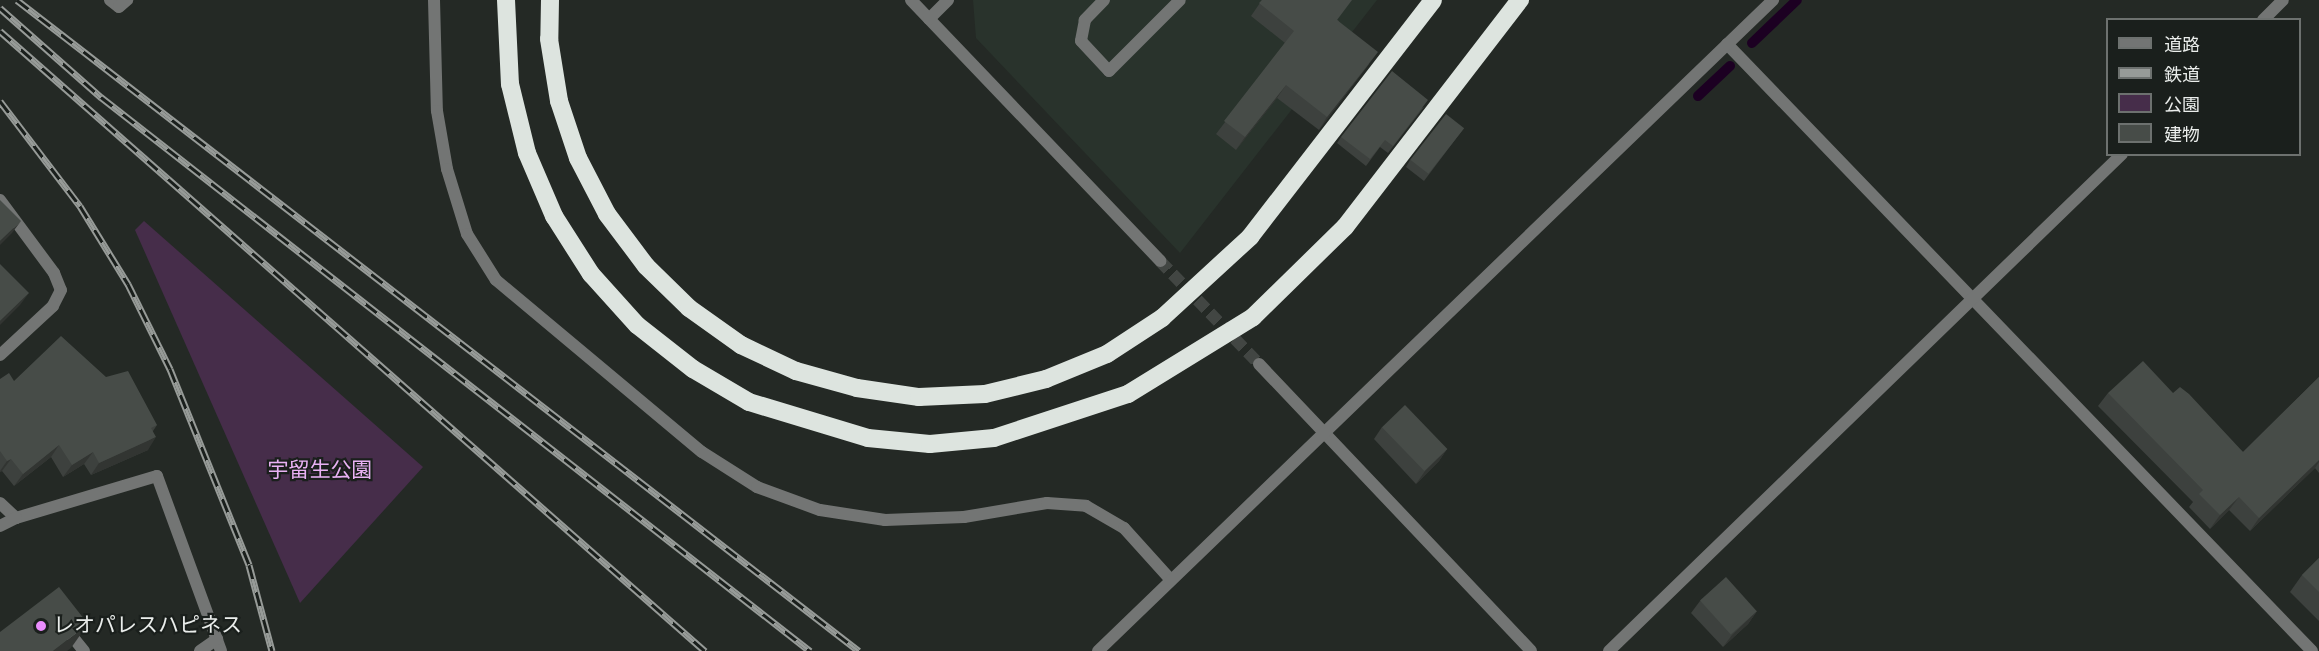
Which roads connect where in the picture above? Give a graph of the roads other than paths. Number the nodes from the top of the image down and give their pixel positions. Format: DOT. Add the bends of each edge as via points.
graph roads {
  1 [pos="110,0"];
  2 [pos="127,0"];
  3 [pos="434,0"];
  4 [pos="506,0"];
  5 [pos="550,0"];
  6 [pos="911,0"];
  7 [pos="948,0"];
  8 [pos="1104,0"];
  9 [pos="1180,0"];
  10 [pos="1433,0"];
  11 [pos="1520,0"];
  12 [pos="1773,0"];
  13 [pos="2283,0"];
  14 [pos="2265,18"];
  15 [pos="928,19"];
  16 [pos="1727,44"];
  17 [pos="2120,156"];
  18 [pos="0,200"];
  19 [pos="1160,261"];
  20 [pos="1972,298"];
  21 [pos="0,355"];
  22 [pos="1259,364"];
  23 [pos="1322,432"];
  24 [pos="0,502"];
  25 [pos="16,518"];
  26 [pos="0,526"];
  27 [pos="1171,580"];
  28 [pos="59,619"];
  29 [pos="219,645"];
  30 [pos="84,651"];
  31 [pos="200,651"];
  32 [pos="1098,651"];
  33 [pos="1531,651"];
  34 [pos="1609,651"];
  35 [pos="2313,651"];
  1 -- 2 [label="street" via="119,7"];
  3 -- 27 [label="street" via="437,111 447,169 467,234 495,280 702,452 757,487 820,510 885,520 964,517 1047,503 1086,506 1124,528"];
  4 -- 11 [label="highway" via="510,84 527,153 554,216 591,274 637,325 693,369 748,402 868,438 930,444 994,438 1128,394 1253,317 1346,228"];
  5 -- 10 [label="highway" via="549,39 559,101 578,158 606,214 646,266 689,308 741,345 807,374 919,397 985,394 1046,379 1107,354 1162,318 1251,237"];
  6 -- 15 [label="street"];
  7 -- 15 [label="street"];
  8 -- 9 [label="street" via="1085,20 1081,41 1109,71"];
  12 -- 16 [label="street"];
  13 -- 14 [label="street"];
  15 -- 19 [label="street"];
  16 -- 20 [label="street"];
  16 -- 23 [label="street"];
  17 -- 20 [label="street"];
  18 -- 21 [label="street" via="54,273 61,290 53,306"];
  20 -- 34 [label="street"];
  20 -- 35 [label="street"];
  22 -- 23 [label="street"];
  23 -- 27 [label="street"];
  23 -- 33 [label="street"];
  24 -- 25 [label="street"];
  25 -- 26 [label="street"];
  25 -- 29 [label="street" via="158,476"];
  27 -- 32 [label="street"];
  28 -- 30 [label="street"];
  29 -- 31 [label="street"];
}
